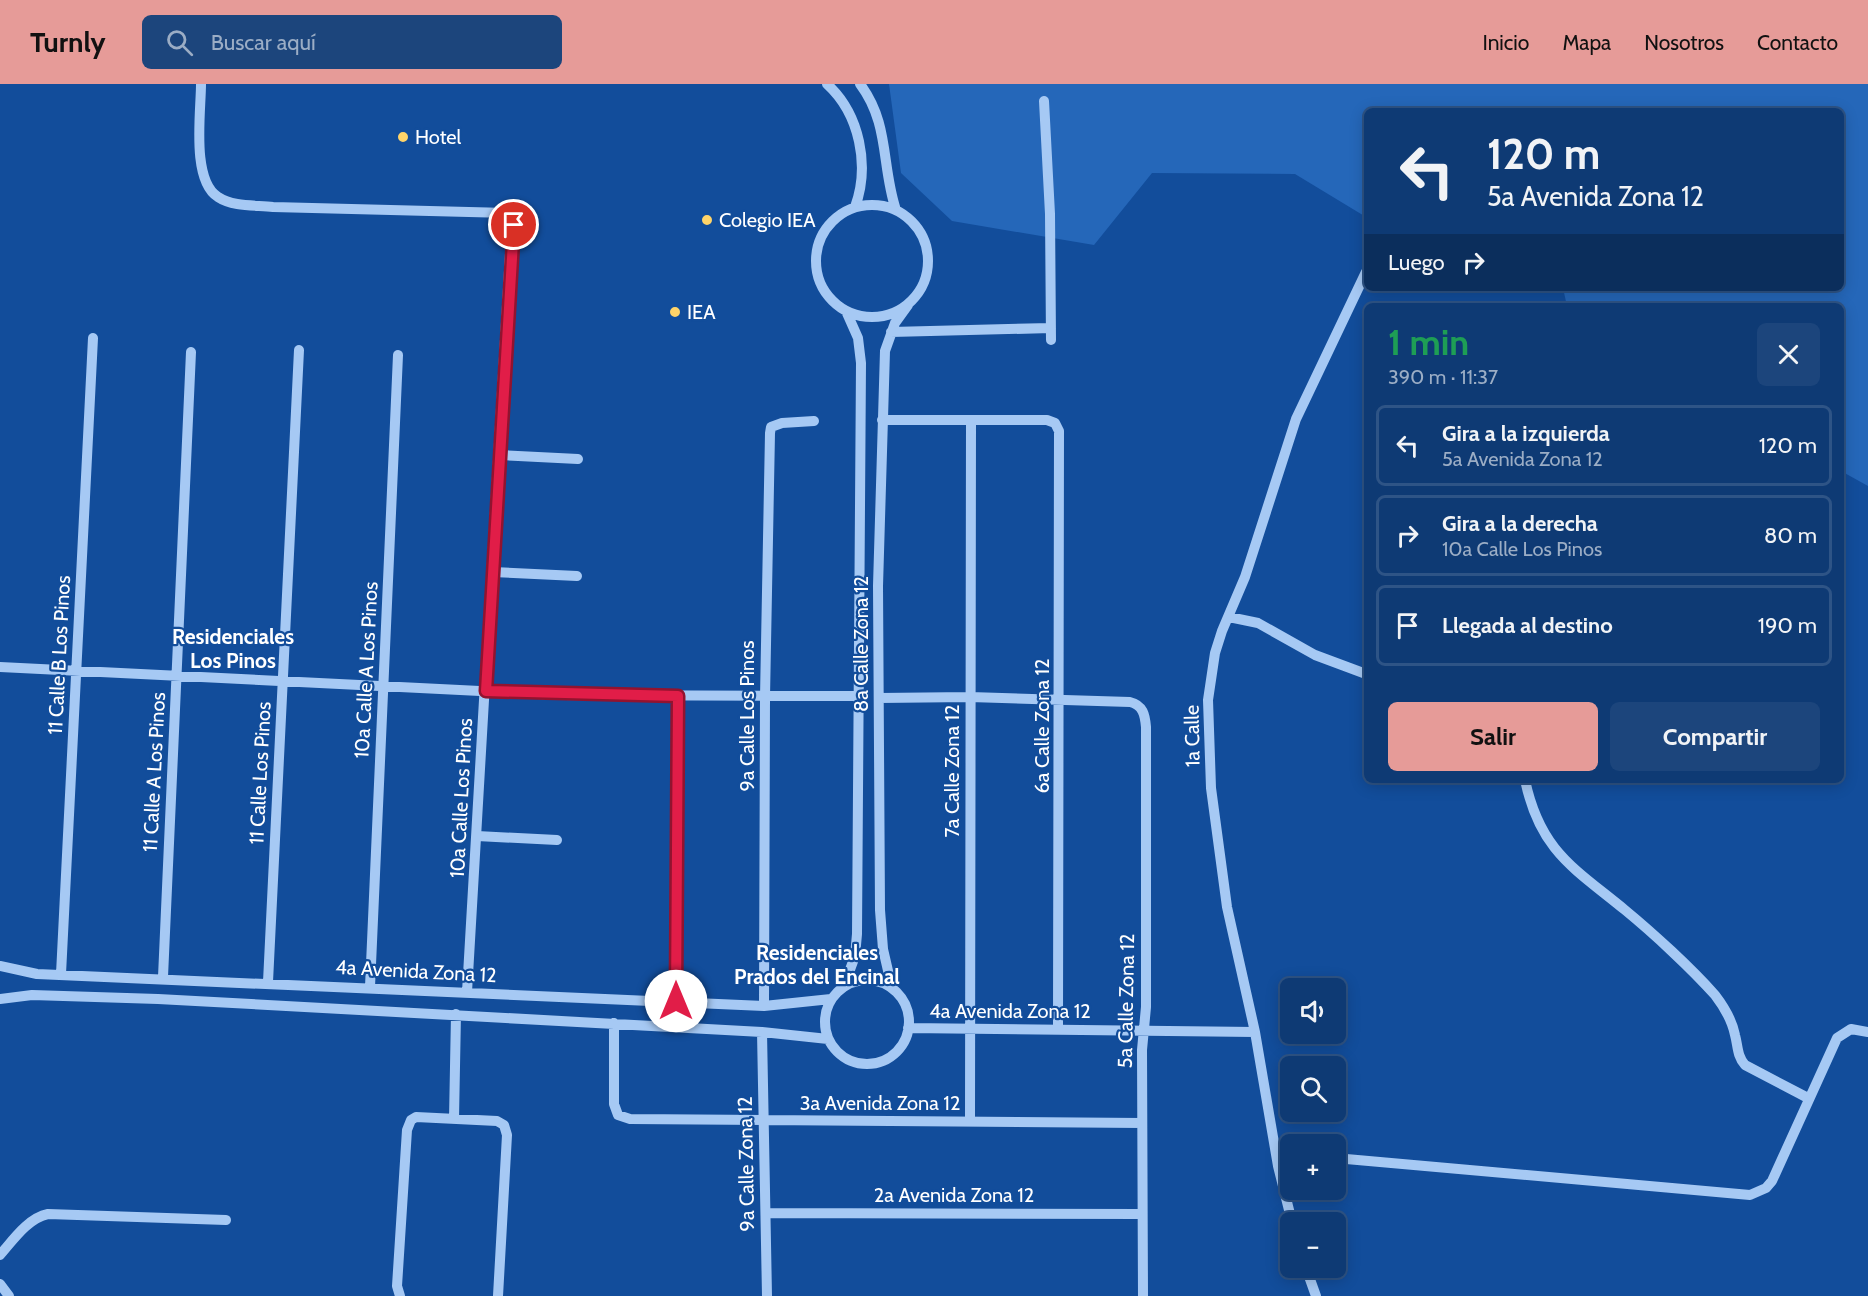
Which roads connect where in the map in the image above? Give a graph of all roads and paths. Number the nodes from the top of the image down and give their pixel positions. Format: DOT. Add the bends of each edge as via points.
graph roads {
  1 [pos="201,84"];
  2 [pos="827,84"];
  3 [pos="860,84"];
  4 [pos="1044,101"];
  5 [pos="855,207"];
  6 [pos="896,210"];
  7 [pos="1364,276"];
  8 [pos="908,305"];
  9 [pos="846,311"];
  10 [pos="1050,328"];
  11 [pos="891,332"];
  12 [pos="93,338"];
  13 [pos="1052,340"];
  14 [pos="298,350"];
  15 [pos="191,352"];
  16 [pos="398,355"];
  17 [pos="882,420"];
  18 [pos="971,420"];
  19 [pos="814,422"];
  20 [pos="500,455"];
  21 [pos="578,459"];
  22 [pos="493,572"];
  23 [pos="577,576"];
  24 [pos="1228,617"];
  25 [pos="0,667"];
  26 [pos="76,671"];
  27 [pos="1364,673"];
  28 [pos="177,676"];
  29 [pos="282,681"];
  30 [pos="383,686"];
  31 [pos="486,691"];
  32 [pos="678,696"];
  33 [pos="859,696"];
  34 [pos="765,697"];
  35 [pos="970,697"];
  36 [pos="879,698"];
  37 [pos="1060,699"];
  38 [pos="1526,783"];
  39 [pos="477,836"];
  40 [pos="557,840"];
  41 [pos="0,966"];
  42 [pos="61,974"];
  43 [pos="163,977"];
  44 [pos="268,982"];
  45 [pos="844,986"];
  46 [pos="370,987"];
  47 [pos="892,988"];
  48 [pos="467,992"];
  49 [pos="0,999"];
  50 [pos="831,999"];
  51 [pos="676,1001"];
  52 [pos="765,1006"];
  53 [pos="456,1014"];
  54 [pos="614,1023"];
  55 [pos="908,1028"];
  56 [pos="970,1029"];
  57 [pos="1058,1029"];
  58 [pos="1144,1030"];
  59 [pos="762,1032"];
  60 [pos="1255,1032"];
  61 [pos="1868,1032"];
  62 [pos="828,1039"];
  63 [pos="1808,1098"];
  64 [pos="454,1119"];
  65 [pos="762,1120"];
  66 [pos="970,1122"];
  67 [pos="1142,1123"];
  68 [pos="1346,1159"];
  69 [pos="1278,1166"];
  70 [pos="1290,1212"];
  71 [pos="766,1213"];
  72 [pos="1141,1214"];
  73 [pos="226,1220"];
  74 [pos="0,1255"];
  75 [pos="1310,1278"];
  76 [pos="0,1284"];
  77 [pos="9,1296"];
  78 [pos="400,1296"];
  79 [pos="498,1296"];
  80 [pos="767,1296"];
  81 [pos="1143,1296"];
  82 [pos="1316,1296"];
  1 -- 20 [label="street, 10a Calle Los Pinos" via="202,170 211,191 228,202 273,207 508,213 514,225"];
  2 -- 5 [label="street" via="850,114 861,148 860,193"];
  3 -- 6 [label="street" via="873,103 882,129 887,176"];
  4 -- 10 [label="street" via="1050,214"];
  5 -- 6 [label="street" via="883,205"];
  5 -- 9 [label="street" via="828,225 816,256 823,288"];
  6 -- 8 [label="street" via="917,226 928,258 927,276"];
  7 -- 24 [label="street, 1a Calle" via="1296,419 1245,577"];
  8 -- 9 [label="street" via="878,317"];
  8 -- 11 [label="street, 8a Calle Zona 12"];
  9 -- 33 [label="street, 8a Calle Zona 12" via="858,339 861,363"];
  10 -- 11 [label="street"];
  10 -- 13 [label="street"];
  11 -- 17 [label="street, 8a Calle Zona 12" via="883,367"];
  12 -- 26 [label="street, 11 Calle B Los Pinos"];
  14 -- 29 [label="street, 11 Calle Los Pinos"];
  15 -- 28 [label="street, 11 Calle A Los Pinos"];
  16 -- 30 [label="street, 10a Calle A Los Pinos"];
  17 -- 18 [label="street"];
  17 -- 36 [label="street, 8a Calle Zona 12"];
  18 -- 35 [label="street, 7a Calle Zona 12"];
  18 -- 37 [label="street, 6a Calle Zona 12" via="1056,423"];
  19 -- 34 [label="street, 9a Calle Los Pinos" via="771,427"];
  20 -- 21 [label="street"];
  20 -- 22 [label="street, 10a Calle Los Pinos"];
  22 -- 23 [label="street"];
  22 -- 31 [label="street, 10a Calle Los Pinos"];
  24 -- 27 [label="street" via="1258,623 1315,655"];
  24 -- 60 [label="street, 1a Calle" via="1211,676 1208,754 1227,907"];
  25 -- 26 [label="street"];
  26 -- 28 [label="street"];
  26 -- 42 [label="street, 11 Calle B Los Pinos"];
  28 -- 29 [label="street"];
  28 -- 43 [label="street, 11 Calle A Los Pinos"];
  29 -- 30 [label="street"];
  29 -- 44 [label="street, 11 Calle Los Pinos"];
  30 -- 31 [label="street"];
  30 -- 46 [label="street, 10a Calle A Los Pinos"];
  31 -- 32 [label="street"];
  31 -- 39 [label="street, 10a Calle Los Pinos"];
  32 -- 34 [label="street"];
  32 -- 51 [label="street"];
  33 -- 34 [label="street"];
  33 -- 45 [label="street, 8a Calle Zona 12" via="857,934 855,956"];
  34 -- 52 [label="street, 9a Calle Los Pinos"];
  35 -- 36 [label="street"];
  35 -- 37 [label="street"];
  35 -- 56 [label="street, 7a Calle Zona 12"];
  36 -- 47 [label="street, 8a Calle Zona 12" via="880,929"];
  37 -- 57 [label="street, 6a Calle Zona 12"];
  37 -- 58 [label="street, 5a Calle Zona 12" via="1130,702 1141,707 1146,727"];
  38 -- 63 [label="street" via="1537,818 1564,861 1694,973 1726,1009 1745,1065"];
  39 -- 40 [label="street"];
  39 -- 48 [label="street, 10a Calle Los Pinos"];
  41 -- 42 [label="street, 4a Avenida Zona 12" via="20,972"];
  42 -- 43 [label="street, 4a Avenida Zona 12"];
  43 -- 44 [label="street, 4a Avenida Zona 12"];
  44 -- 46 [label="street, 4a Avenida Zona 12"];
  45 -- 47 [label="street" via="869,980"];
  45 -- 50 [label="street"];
  46 -- 48 [label="street, 4a Avenida Zona 12"];
  47 -- 55 [label="street" via="906,1006"];
  48 -- 51 [label="street, 4a Avenida Zona 12"];
  49 -- 53 [label="street, 4a Avenida Zona 12" via="32,995 158,999"];
  50 -- 52 [label="street, 4a Avenida Zona 12"];
  50 -- 62 [label="street" via="825,1025"];
  51 -- 52 [label="street, 4a Avenida Zona 12"];
  53 -- 54 [label="street, 4a Avenida Zona 12"];
  53 -- 64 [label="street"];
  54 -- 59 [label="street, 4a Avenida Zona 12"];
  54 -- 65 [label="street, 3a Avenida Zona 12" via="614,1104 618,1115 630,1119"];
  55 -- 56 [label="street, 4a Avenida Zona 12"];
  55 -- 62 [label="street" via="896,1052 872,1064 846,1059"];
  56 -- 57 [label="street, 4a Avenida Zona 12"];
  56 -- 66 [label="street, 7a Calle Zona 12"];
  57 -- 58 [label="street, 4a Avenida Zona 12"];
  58 -- 60 [label="street, 4a Avenida Zona 12"];
  58 -- 67 [label="street, 5a Calle Zona 12"];
  59 -- 62 [label="street, 4a Avenida Zona 12"];
  59 -- 65 [label="street, 9a Calle Zona 12"];
  60 -- 69 [label="street, 1a Calle"];
  61 -- 63 [label="street" via="1851,1029 1841,1034"];
  63 -- 68 [label="street" via="1772,1181 1750,1195"];
  64 -- 78 [label="street" via="416,1117 406,1130 397,1287"];
  64 -- 79 [label="street" via="497,1121 504,1125 507,1135"];
  65 -- 66 [label="street, 3a Avenida Zona 12"];
  65 -- 71 [label="street, 9a Calle Zona 12"];
  66 -- 67 [label="street, 3a Avenida Zona 12"];
  67 -- 72 [label="street, 5a Calle Zona 12"];
  69 -- 70 [label="street, 1a Calle"];
  71 -- 72 [label="street, 2a Avenida Zona 12"];
  71 -- 80 [label="street, 9a Calle Zona 12"];
  72 -- 81 [label="street, 5a Calle Zona 12"];
  73 -- 74 [label="street" via="48,1214 27,1226"];
  75 -- 82 [label="street"];
  76 -- 77 [label="street"];
}
